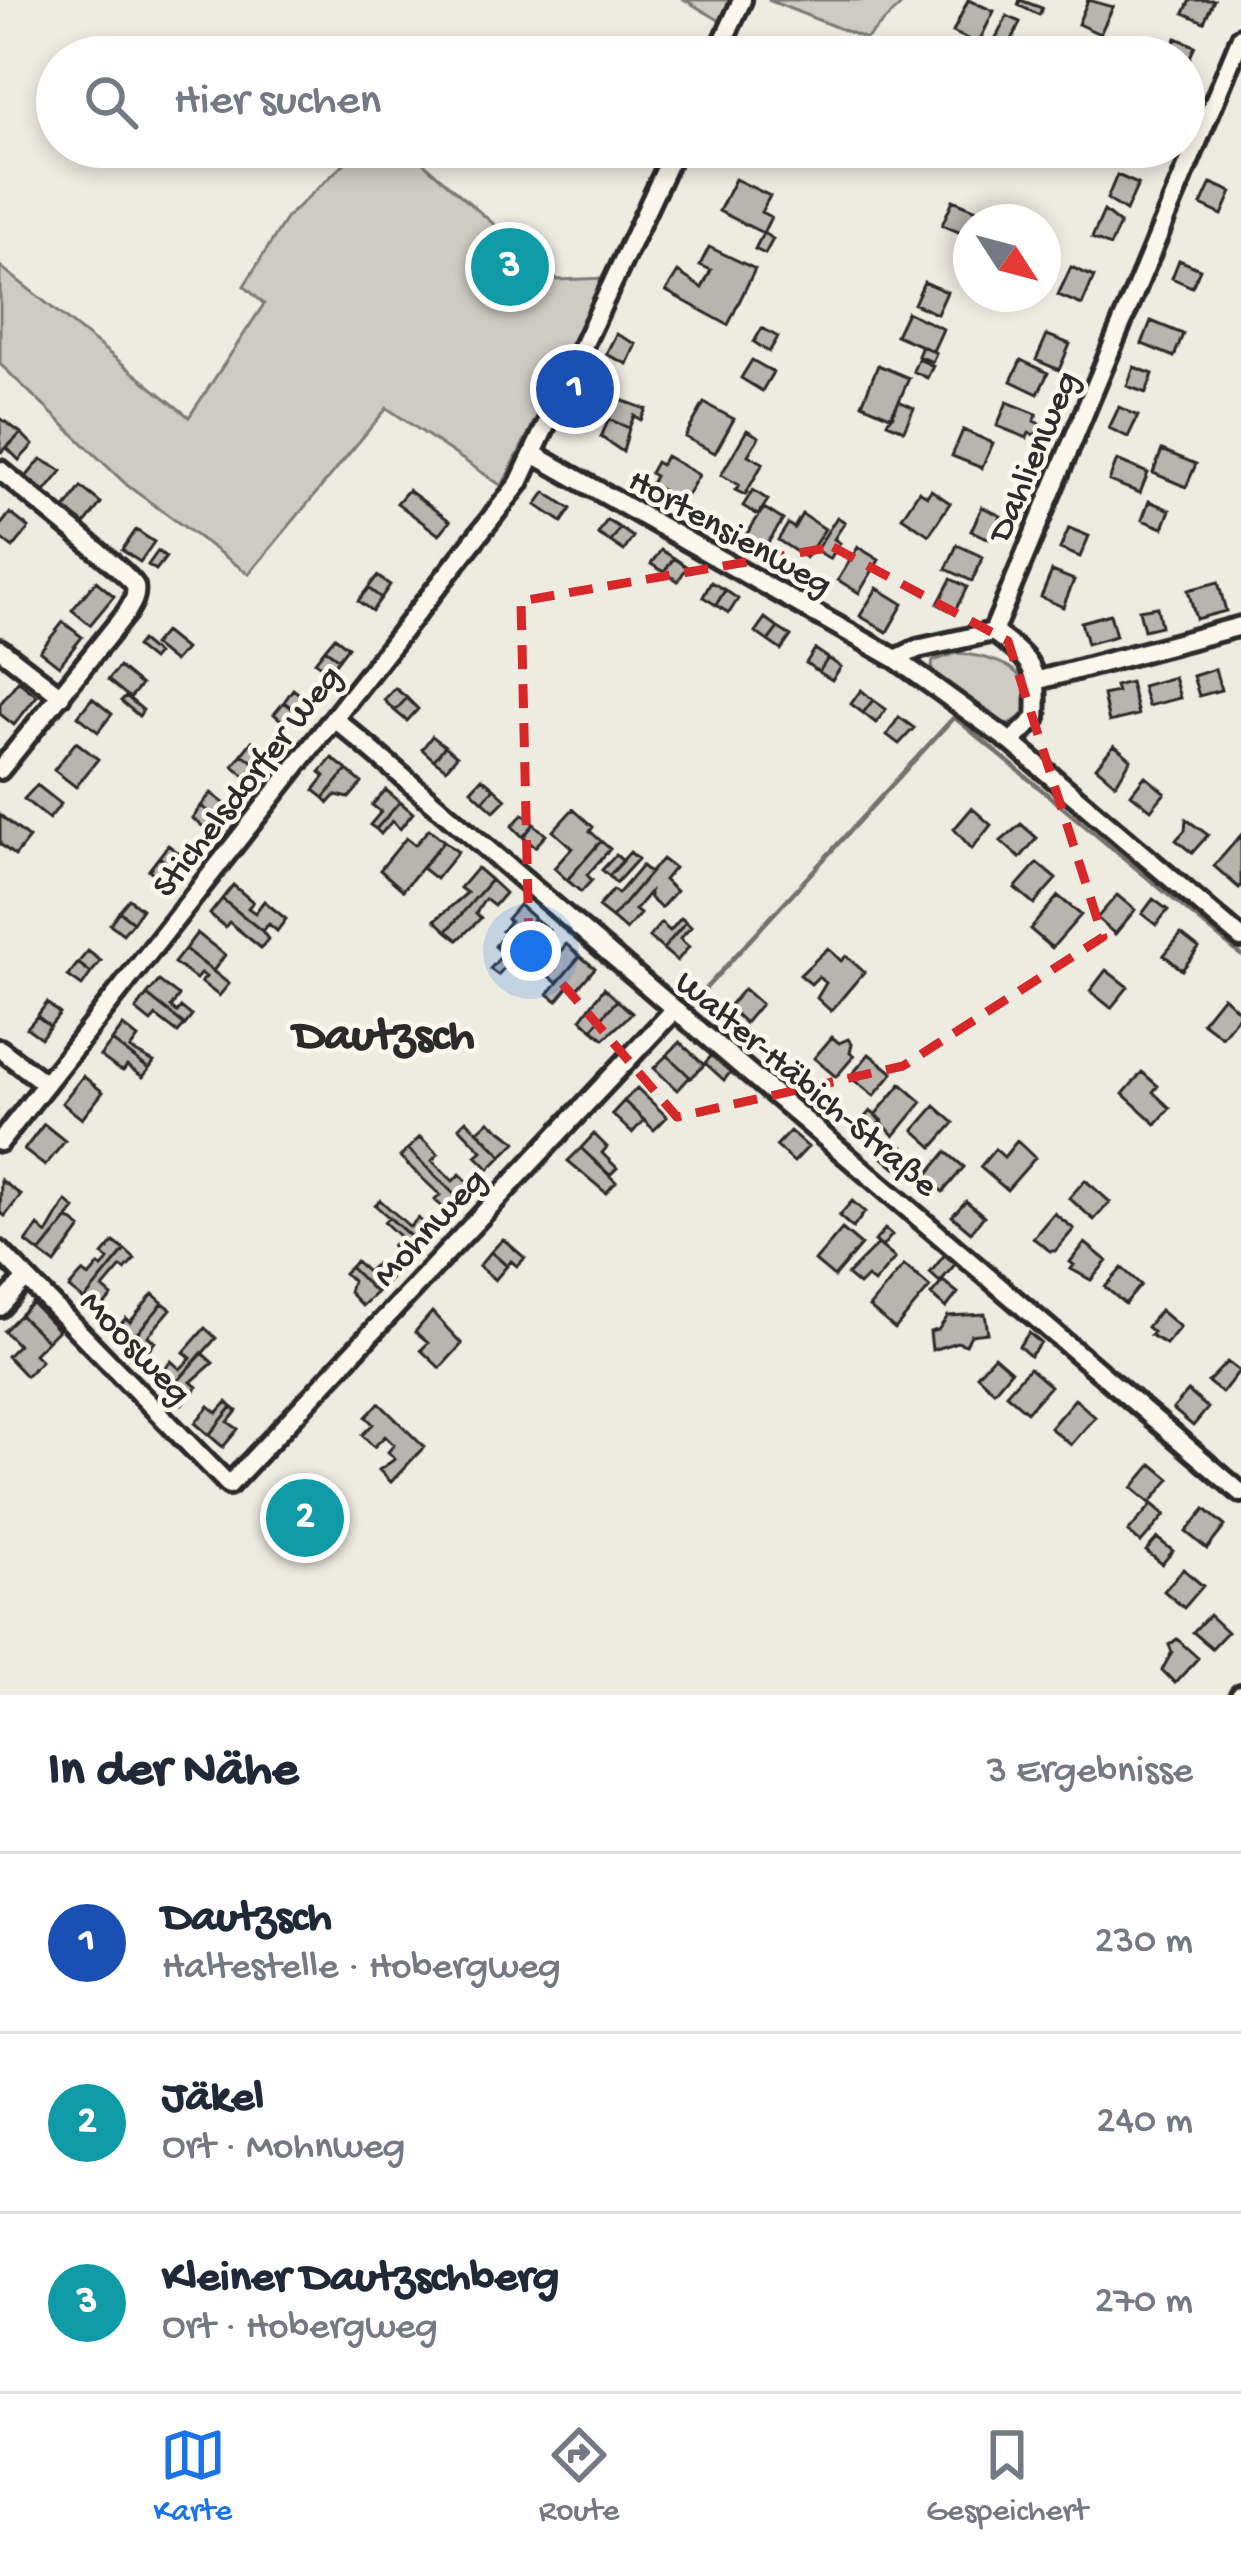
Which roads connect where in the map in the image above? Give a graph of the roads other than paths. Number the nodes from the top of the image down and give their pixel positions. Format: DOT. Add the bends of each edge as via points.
graph roads {
  1 [pos="742,0"];
  2 [pos="726,36"];
  3 [pos="1241,37"];
  4 [pos="1205,123"];
  5 [pos="666,168"];
  6 [pos="1186,168"];
  7 [pos="535,455"];
  8 [pos="0,470"];
  9 [pos="1241,626"];
  10 [pos="993,632"];
  11 [pos="0,649"];
  12 [pos="896,659"];
  13 [pos="1039,680"];
  14 [pos="61,696"];
  15 [pos="334,718"];
  16 [pos="1011,742"];
  17 [pos="0,770"];
  18 [pos="1241,938"];
  19 [pos="674,1010"];
  20 [pos="0,1048"];
  21 [pos="46,1084"];
  22 [pos="0,1142"];
  23 [pos="0,1251"];
  24 [pos="26,1278"];
  25 [pos="0,1306"];
  26 [pos="229,1486"];
  27 [pos="1241,1492"];
  1 -- 2 [label="street"];
  3 -- 4 [label="street, Dahlienweg"];
  5 -- 7 [label="street, Stichelsdorfer Weg"];
  6 -- 10 [label="street, Dahlienweg"];
  7 -- 12 [label="street, Hortensienweg"];
  7 -- 15 [label="street, Stichelsdorfer Weg"];
  8 -- 14 [label="street" via="136,589"];
  9 -- 13 [label="street"];
  10 -- 12 [label="street"];
  10 -- 13 [label="street" via="1025,656"];
  11 -- 14 [label="street"];
  12 -- 16 [label="street, Hortensienweg"];
  13 -- 16 [label="street" via="1036,718"];
  14 -- 17 [label="street"];
  15 -- 19 [label="street, Walter-Häbich-Straße"];
  15 -- 21 [label="street, Stichelsdorfer Weg"];
  16 -- 18 [label="street, Hortensienweg"];
  19 -- 26 [label="street, Mohnweg"];
  19 -- 27 [label="street, Walter-Häbich-Straße"];
  20 -- 21 [label="street"];
  21 -- 22 [label="street, Stichelsdorfer Weg"];
  23 -- 24 [label="street, Moosweg"];
  24 -- 25 [label="street"];
  24 -- 26 [label="street, Moosweg"];
}
